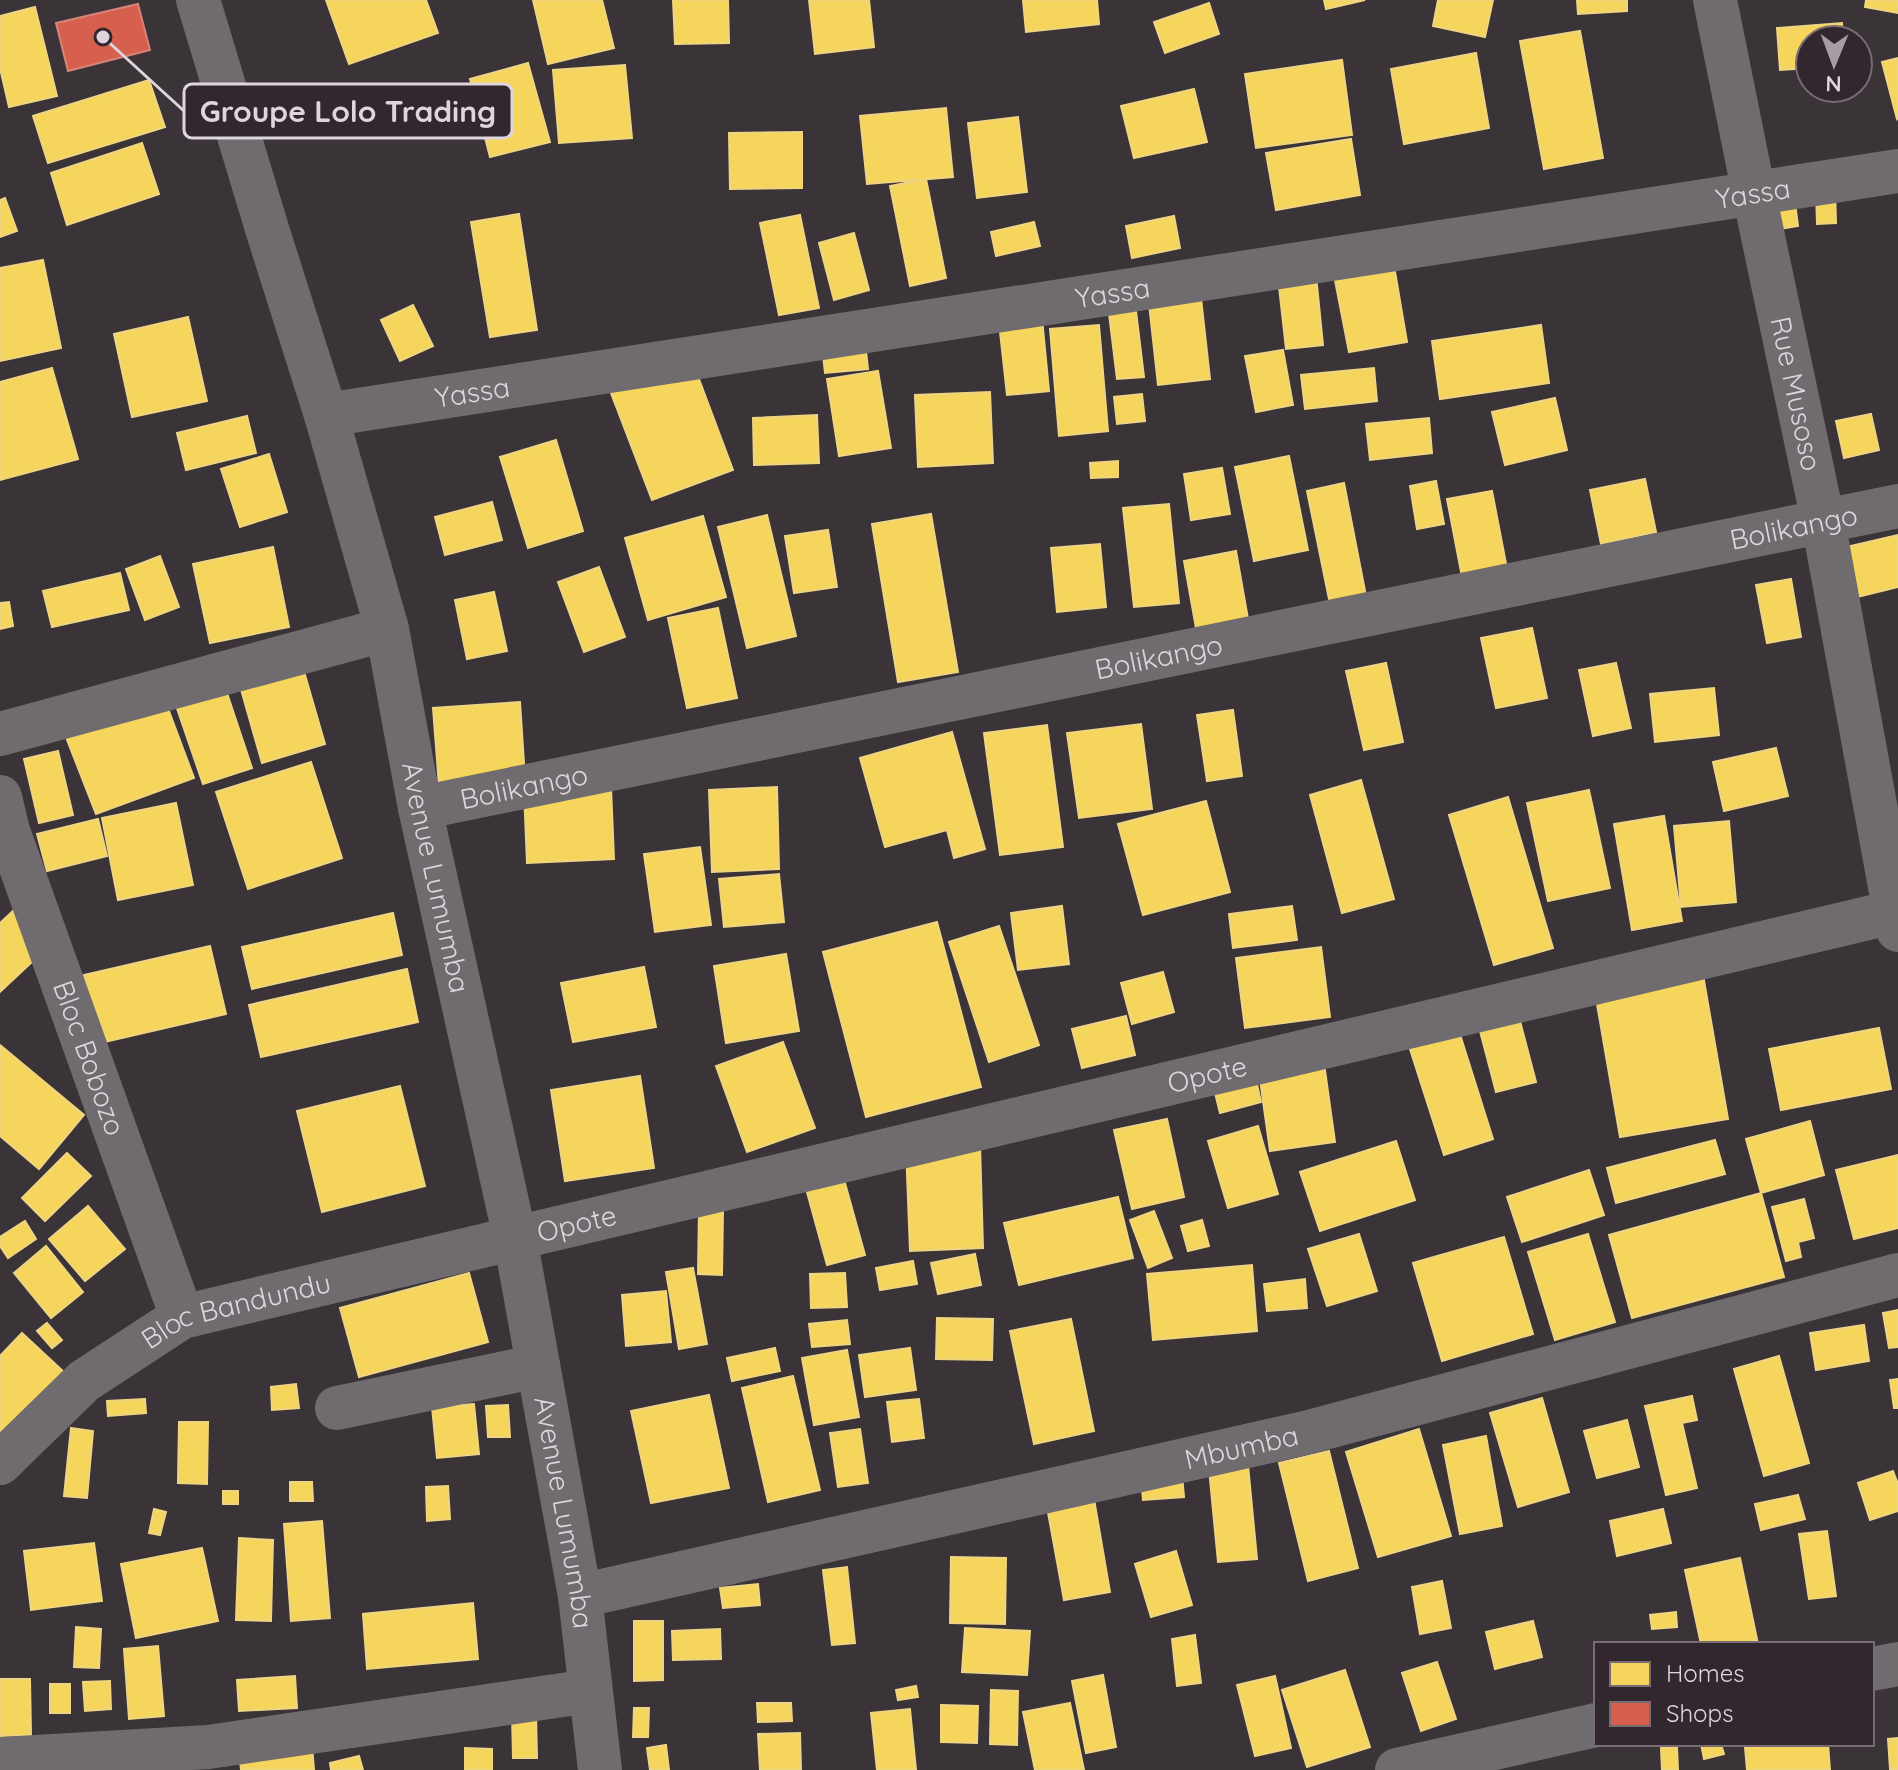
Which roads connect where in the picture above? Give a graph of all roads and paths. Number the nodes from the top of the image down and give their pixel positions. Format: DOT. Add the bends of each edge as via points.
graph roads {
  1 [pos="198,0"];
  2 [pos="1715,0"];
  3 [pos="1898,171"];
  4 [pos="1754,194"];
  5 [pos="326,415"];
  6 [pos="1898,506"];
  7 [pos="1823,521"];
  8 [pos="387,629"];
  9 [pos="0,734"];
  10 [pos="420,808"];
  11 [pos="3,825"];
  12 [pos="1897,918"];
  13 [pos="515,1238"];
  14 [pos="1898,1275"];
  15 [pos="182,1317"];
  16 [pos="538,1366"];
  17 [pos="337,1408"];
  18 [pos="0,1463"];
  19 [pos="580,1596"];
  20 [pos="1898,1664"];
  21 [pos="1874,1669"];
  22 [pos="590,1691"];
  23 [pos="1594,1725"];
  24 [pos="0,1759"];
  25 [pos="600,1770"];
  26 [pos="1397,1770"];
  1 -- 5 [label="street, Avenue Lumumba"];
  2 -- 4 [label="street, Rue Musoso"];
  3 -- 4 [label="street, Yassa"];
  4 -- 5 [label="street, Yassa"];
  4 -- 7 [label="street, Rue Musoso"];
  5 -- 8 [label="street, Avenue Lumumba"];
  6 -- 7 [label="street, Bolikango"];
  7 -- 10 [label="street, Bolikango"];
  7 -- 12 [label="street, Rue Musoso"];
  8 -- 9 [label="street"];
  8 -- 10 [label="street, Avenue Lumumba"];
  10 -- 13 [label="street, Avenue Lumumba"];
  11 -- 15 [label="street, Bloc Bobozo"];
  12 -- 13 [label="street, Opote"];
  13 -- 15 [label="street, Bloc Bandundu"];
  13 -- 16 [label="street, Avenue Lumumba"];
  14 -- 19 [label="street, Mbumba" via="1305,1433"];
  15 -- 18 [label="street, Bloc Bandundu" via="84,1381"];
  16 -- 17 [label="street"];
  16 -- 19 [label="street, Avenue Lumumba"];
  19 -- 22 [label="street, Avenue Lumumba"];
  20 -- 21 [label="street"];
  22 -- 24 [label="street" via="208,1747"];
  22 -- 25 [label="street, Avenue Lumumba"];
  23 -- 26 [label="street"];
}
